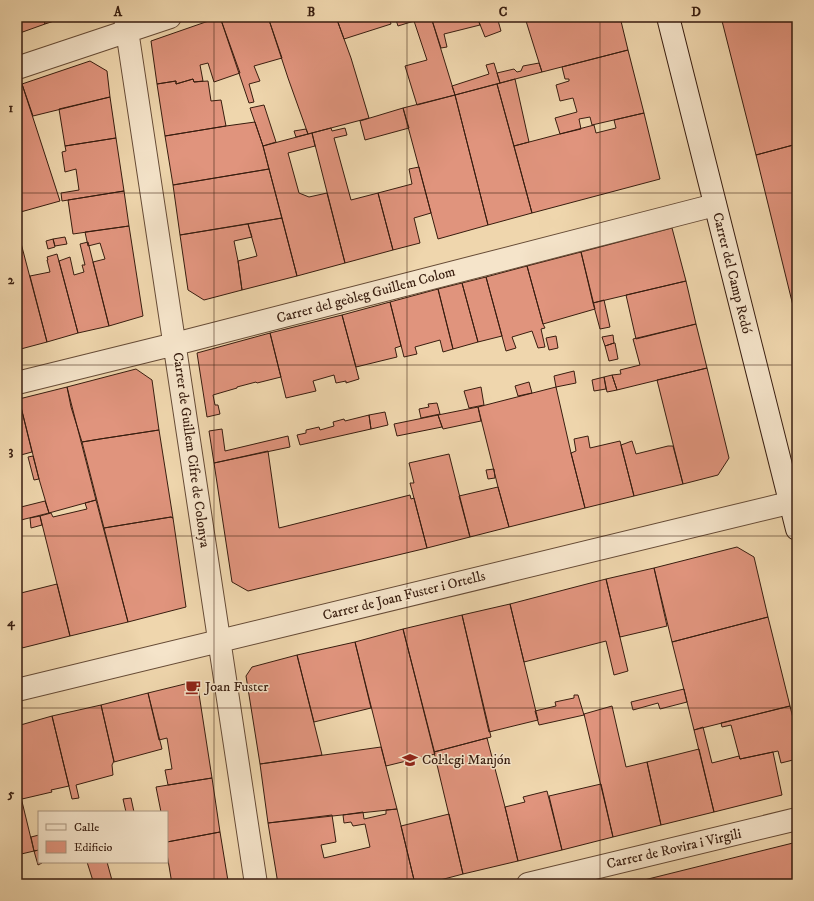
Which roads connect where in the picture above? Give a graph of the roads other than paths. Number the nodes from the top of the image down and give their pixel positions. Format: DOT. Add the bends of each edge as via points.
graph roads {
  1 [pos="170,17"];
  2 [pos="668,17"];
  3 [pos="126,24"];
  4 [pos="17,68"];
  5 [pos="715,205"];
  6 [pos="175,344"];
  7 [pos="17,383"];
  8 [pos="794,502"];
  9 [pos="797,529"];
  10 [pos="219,641"];
  11 [pos="17,690"];
  12 [pos="797,819"];
  13 [pos="256,884"];
  14 [pos="528,884"];
  1 -- 3 [label="street"];
  2 -- 5 [label="street, Carrer del Camp Redó"];
  3 -- 4 [label="street"];
  3 -- 6 [label="street, Carrer de Guillem Cifre de Colonya"];
  5 -- 6 [label="street, Carrer del geòleg Guillem Colom"];
  5 -- 8 [label="street, Carrer del Camp Redó"];
  6 -- 7 [label="street, Carrer del geòleg Guillem Colom"];
  6 -- 10 [label="street, Carrer de Guillem Cifre de Colonya"];
  8 -- 9 [label="street, Carrer del Camp Redó"];
  8 -- 10 [label="street, Carrer de Joan Fuster i Ortells"];
  10 -- 11 [label="street, Carrer de Joan Fuster i Ortells"];
  10 -- 13 [label="street, Carrer de Guillem Cifre de Colonya"];
  12 -- 14 [label="street, Carrer de Rovira i Virgili"];
}
